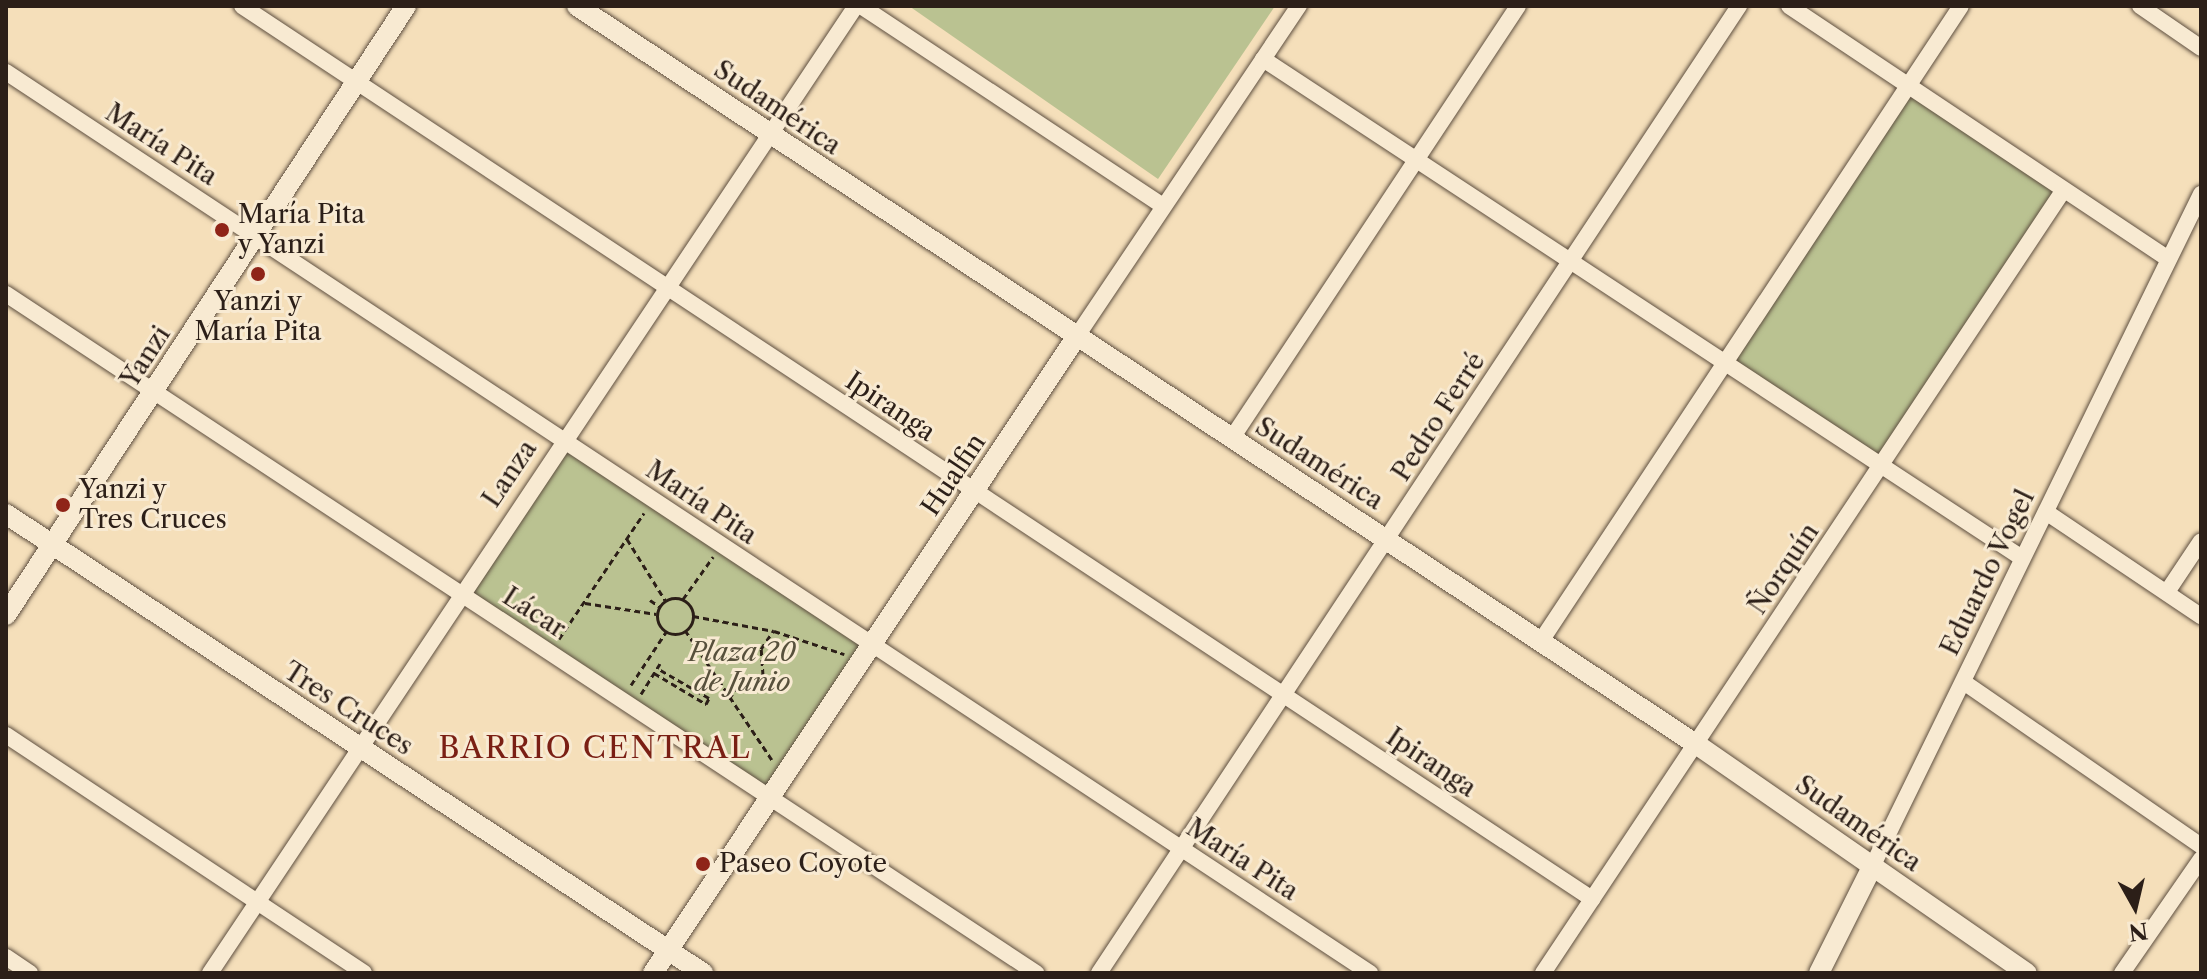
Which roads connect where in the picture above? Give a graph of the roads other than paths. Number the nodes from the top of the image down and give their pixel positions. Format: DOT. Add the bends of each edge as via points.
graph roads {
  1 [pos="242,6"];
  2 [pos="406,6"];
  3 [pos="577,6"];
  4 [pos="858,6"];
  5 [pos="1299,6"];
  6 [pos="1518,6"];
  7 [pos="1739,6"];
  8 [pos="1789,6"];
  9 [pos="1961,6"];
  10 [pos="2140,6"];
  11 [pos="2201,48"];
  12 [pos="1263,59"];
  13 [pos="6,72"];
  14 [pos="357,81"];
  15 [pos="1908,85"];
  16 [pos="765,132"];
  17 [pos="1414,160"];
  18 [pos="2063,191"];
  19 [pos="2201,194"];
  20 [pos="1163,206"];
  21 [pos="256,236"];
  22 [pos="2168,259"];
  23 [pos="1569,262"];
  24 [pos="664,285"];
  25 [pos="6,294"];
  26 [pos="1077,336"];
  27 [pos="1722,362"];
  28 [pos="154,392"];
  29 [pos="562,438"];
  30 [pos="1232,438"];
  31 [pos="1880,467"];
  32 [pos="975,492"];
  33 [pos="2046,512"];
  34 [pos="6,514"];
  35 [pos="1388,540"];
  36 [pos="2201,541"];
  37 [pos="53,544"];
  38 [pos="2022,558"];
  39 [pos="2167,592"];
  40 [pos="460,593"];
  41 [pos="6,615"];
  42 [pos="2201,616"];
  43 [pos="1541,641"];
  44 [pos="866,651"];
  45 [pos="1965,683"];
  46 [pos="1283,694"];
  47 [pos="6,735"];
  48 [pos="1696,744"];
  49 [pos="360,748"];
  50 [pos="768,798"];
  51 [pos="2201,846"];
  52 [pos="1183,850"];
  53 [pos="2201,859"];
  54 [pos="1873,865"];
  55 [pos="1592,899"];
  56 [pos="256,904"];
  57 [pos="668,950"];
  58 [pos="6,957"];
  59 [pos="30,973"];
  60 [pos="210,973"];
  61 [pos="364,973"];
  62 [pos="653,973"];
  63 [pos="703,973"];
  64 [pos="1036,973"];
  65 [pos="1099,973"];
  66 [pos="1370,973"];
  67 [pos="1543,973"];
  68 [pos="1819,973"];
  69 [pos="2027,973"];
  70 [pos="2122,973"];
  1 -- 14 [label="street, Ipiranga"];
  2 -- 14 [label="street, Yanzi"];
  3 -- 16 [label="street, Sudamérica"];
  4 -- 16 [label="street, Lanza"];
  4 -- 20 [label="street"];
  5 -- 12 [label="street, Hualfin"];
  6 -- 17 [label="street"];
  7 -- 23 [label="street, Pedro Ferré"];
  8 -- 15 [label="street"];
  9 -- 15 [label="street"];
  10 -- 11 [label="street"];
  12 -- 17 [label="street"];
  12 -- 20 [label="street, Hualfin"];
  13 -- 21 [label="street, María Pita"];
  14 -- 21 [label="street, Yanzi"];
  14 -- 24 [label="street, Ipiranga"];
  15 -- 18 [label="street"];
  15 -- 27 [label="street"];
  16 -- 24 [label="street, Lanza"];
  16 -- 26 [label="street, Sudamérica"];
  17 -- 23 [label="street"];
  17 -- 30 [label="street"];
  18 -- 22 [label="street"];
  18 -- 31 [label="street, Ñorquín"];
  19 -- 22 [label="street, Eduardo Vogel"];
  20 -- 26 [label="street, Hualfin"];
  21 -- 28 [label="street, Yanzi"];
  21 -- 29 [label="street, María Pita"];
  22 -- 33 [label="street, Eduardo Vogel"];
  23 -- 27 [label="street"];
  23 -- 35 [label="street, Pedro Ferré"];
  24 -- 29 [label="street, Lanza"];
  24 -- 32 [label="street, Ipiranga"];
  25 -- 28 [label="street, Lácar"];
  26 -- 30 [label="street, Sudamérica"];
  26 -- 32 [label="street, Hualfin"];
  27 -- 31 [label="street"];
  27 -- 43 [label="street"];
  28 -- 37 [label="street, Yanzi"];
  28 -- 40 [label="street, Lácar"];
  29 -- 40 [label="street, Lanza"];
  29 -- 44 [label="street, María Pita"];
  30 -- 35 [label="street, Sudamérica"];
  31 -- 38 [label="street"];
  31 -- 48 [label="street, Ñorquín"];
  32 -- 44 [label="street, Hualfin"];
  32 -- 46 [label="street, Ipiranga"];
  33 -- 38 [label="street, Eduardo Vogel"];
  33 -- 39 [label="street"];
  34 -- 37 [label="street, Tres Cruces"];
  35 -- 43 [label="street, Sudamérica"];
  35 -- 46 [label="street, Pedro Ferré"];
  36 -- 39 [label="street"];
  37 -- 41 [label="street, Yanzi"];
  37 -- 49 [label="street, Tres Cruces"];
  38 -- 45 [label="street, Eduardo Vogel"];
  39 -- 42 [label="street"];
  40 -- 49 [label="street, Lanza"];
  40 -- 50 [label="street, Lácar"];
  43 -- 48 [label="street, Sudamérica"];
  44 -- 50 [label="street, Hualfin"];
  44 -- 52 [label="street, María Pita"];
  45 -- 51 [label="street"];
  45 -- 54 [label="street, Eduardo Vogel"];
  46 -- 52 [label="street, Pedro Ferré"];
  46 -- 55 [label="street, Ipiranga"];
  47 -- 56 [label="street"];
  48 -- 54 [label="street, Sudamérica"];
  48 -- 55 [label="street, Ñorquín"];
  49 -- 56 [label="street, Lanza"];
  49 -- 57 [label="street, Tres Cruces"];
  50 -- 57 [label="street, Hualfin"];
  50 -- 64 [label="street, Lácar"];
  52 -- 65 [label="street, Pedro Ferré"];
  52 -- 66 [label="street, María Pita"];
  53 -- 70 [label="street"];
  54 -- 68 [label="street, Eduardo Vogel"];
  54 -- 69 [label="street, Sudamérica"];
  55 -- 67 [label="street, Ñorquín"];
  56 -- 60 [label="street, Lanza"];
  56 -- 61 [label="street"];
  57 -- 62 [label="street, Hualfin"];
  57 -- 63 [label="street, Tres Cruces"];
  58 -- 59 [label="street"];
}
